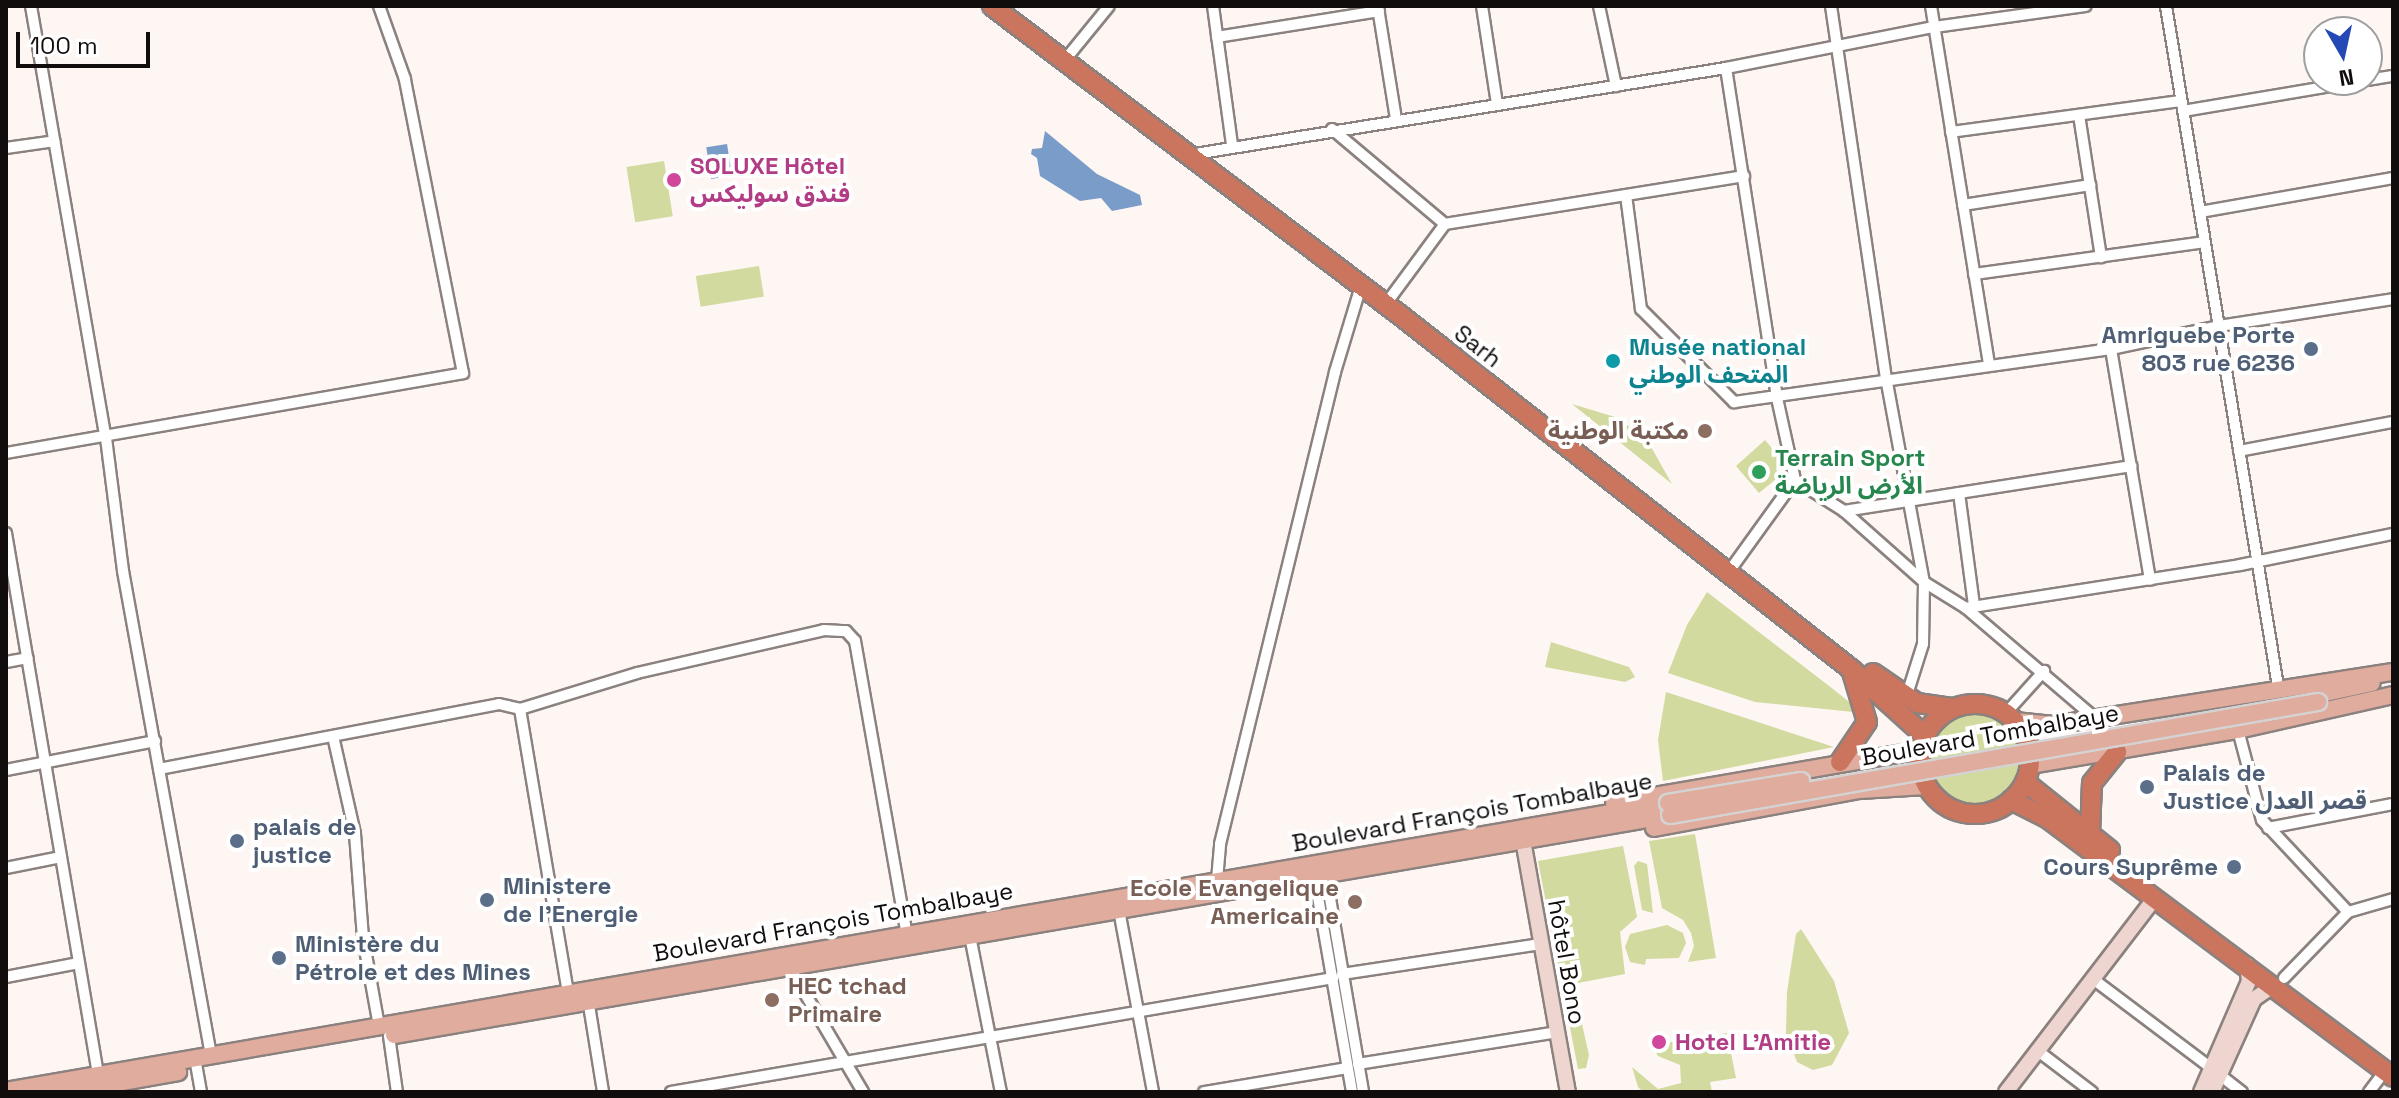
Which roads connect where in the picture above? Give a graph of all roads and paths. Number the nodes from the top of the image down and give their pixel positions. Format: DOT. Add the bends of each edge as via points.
graph roads {
  1 [pos="31,6"];
  2 [pos="379,6"];
  3 [pos="992,6"];
  4 [pos="1005,6"];
  5 [pos="1109,6"];
  6 [pos="1213,6"];
  7 [pos="1482,6"];
  8 [pos="1599,6"];
  9 [pos="1831,6"];
  10 [pos="1931,6"];
  11 [pos="2086,6"];
  12 [pos="2166,6"];
  13 [pos="1378,9"];
  14 [pos="1934,27"];
  15 [pos="1217,37"];
  16 [pos="1836,46"];
  17 [pos="1069,55"];
  18 [pos="1726,68"];
  19 [pos="1616,86"];
  20 [pos="2303,89"];
  21 [pos="1497,104"];
  22 [pos="2182,106"];
  23 [pos="2079,115"];
  24 [pos="1396,119"];
  25 [pos="1332,129"];
  26 [pos="1951,132"];
  27 [pos="55,141"];
  28 [pos="1232,144"];
  29 [pos="6,148"];
  30 [pos="1201,153"];
  31 [pos="1744,176"];
  32 [pos="2393,178"];
  33 [pos="2090,185"];
  34 [pos="1626,195"];
  35 [pos="1963,205"];
  36 [pos="2200,212"];
  37 [pos="1445,224"];
  38 [pos="2204,242"];
  39 [pos="2101,257"];
  40 [pos="1974,274"];
  41 [pos="1361,286"];
  42 [pos="1391,297"];
  43 [pos="2393,299"];
  44 [pos="2219,326"];
  45 [pos="2111,349"];
  46 [pos="1989,365"];
  47 [pos="1887,383"];
  48 [pos="1777,398"];
  49 [pos="2393,422"];
  50 [pos="106,438"];
  51 [pos="2239,451"];
  52 [pos="6,453"];
  53 [pos="2131,466"];
  54 [pos="1795,480"];
  55 [pos="1959,493"];
  56 [pos="1908,501"];
  57 [pos="1844,511"];
  58 [pos="6,533"];
  59 [pos="2393,534"];
  60 [pos="8,558"];
  61 [pos="2256,559"];
  62 [pos="1733,566"];
  63 [pos="2150,580"];
  64 [pos="1924,582"];
  65 [pos="1970,606"];
  66 [pos="28,658"];
  67 [pos="6,662"];
  68 [pos="1851,669"];
  69 [pos="2044,671"];
  70 [pos="2393,672"];
  71 [pos="2393,679"];
  72 [pos="2278,686"];
  73 [pos="2393,689"];
  74 [pos="2393,695"];
  75 [pos="1906,698"];
  76 [pos="2317,698"];
  77 [pos="1952,708"];
  78 [pos="520,709"];
  79 [pos="2011,717"];
  80 [pos="2095,718"];
  81 [pos="2238,730"];
  82 [pos="333,736"];
  83 [pos="155,741"];
  84 [pos="1922,742"];
  85 [pos="2117,752"];
  86 [pos="46,762"];
  87 [pos="1840,762"];
  88 [pos="159,769"];
  89 [pos="6,770"];
  90 [pos="2028,774"];
  91 [pos="1926,786"];
  92 [pos="2011,800"];
  93 [pos="2393,804"];
  94 [pos="1669,809"];
  95 [pos="1595,822"];
  96 [pos="2268,828"];
  97 [pos="2090,834"];
  98 [pos="1523,840"];
  99 [pos="1447,847"];
  100 [pos="61,857"];
  101 [pos="6,868"];
  102 [pos="1319,869"];
  103 [pos="1217,880"];
  104 [pos="2155,898"];
  105 [pos="2393,899"];
  106 [pos="1119,910"];
  107 [pos="2348,912"];
  108 [pos="907,935"];
  109 [pos="970,936"];
  110 [pos="1541,944"];
  111 [pos="79,963"];
  112 [pos="2247,965"];
  113 [pos="790,968"];
  114 [pos="1337,976"];
  115 [pos="6,977"];
  116 [pos="2093,979"];
  117 [pos="2279,982"];
  118 [pos="568,993"];
  119 [pos="588,997"];
  120 [pos="1139,1012"];
  121 [pos="384,1031"];
  122 [pos="1557,1032"];
  123 [pos="990,1037"];
  124 [pos="2038,1051"];
  125 [pos="201,1061"];
  126 [pos="841,1061"];
  127 [pos="1353,1066"];
  128 [pos="2390,1071"];
  129 [pos="2215,1072"];
  130 [pos="98,1074"];
  131 [pos="6,1091"];
  132 [pos="65,1092"];
  133 [pos="201,1092"];
  134 [pos="397,1092"];
  135 [pos="603,1092"];
  136 [pos="671,1092"];
  137 [pos="863,1092"];
  138 [pos="1001,1092"];
  139 [pos="1153,1092"];
  140 [pos="1204,1092"];
  141 [pos="1352,1092"];
  142 [pos="1363,1092"];
  143 [pos="1568,1092"];
  144 [pos="2006,1092"];
  145 [pos="2092,1092"];
  146 [pos="2201,1092"];
  147 [pos="2212,1092"];
  148 [pos="2242,1092"];
  149 [pos="2369,1092"];
  1 -- 27 [label="street"];
  2 -- 50 [label="street" via="405,79 463,373"];
  3 -- 41 [label="highway, Sarh"];
  4 -- 17 [label="highway, Sarh"];
  5 -- 17 [label="street"];
  6 -- 15 [label="street"];
  7 -- 21 [label="street"];
  8 -- 19 [label="street"];
  9 -- 16 [label="street"];
  10 -- 14 [label="street"];
  11 -- 14 [label="street"];
  12 -- 22 [label="street"];
  13 -- 15 [label="street"];
  13 -- 24 [label="street"];
  14 -- 16 [label="street"];
  14 -- 26 [label="street"];
  15 -- 28 [label="street"];
  16 -- 18 [label="street"];
  16 -- 47 [label="street"];
  17 -- 30 [label="highway, Sarh"];
  18 -- 19 [label="street"];
  18 -- 31 [label="street"];
  19 -- 21 [label="street"];
  20 -- 22 [label="street"];
  21 -- 24 [label="street"];
  22 -- 23 [label="street"];
  22 -- 36 [label="street"];
  23 -- 26 [label="street"];
  23 -- 33 [label="street"];
  24 -- 25 [label="street"];
  25 -- 28 [label="street"];
  25 -- 37 [label="street"];
  26 -- 35 [label="street"];
  27 -- 29 [label="street"];
  27 -- 50 [label="street"];
  28 -- 30 [label="street"];
  30 -- 42 [label="highway, Sarh"];
  31 -- 34 [label="street"];
  31 -- 48 [label="street"];
  32 -- 36 [label="street"];
  33 -- 35 [label="street"];
  33 -- 39 [label="street"];
  34 -- 37 [label="street"];
  34 -- 48 [label="street" via="1641,309 1734,402"];
  35 -- 40 [label="street"];
  36 -- 38 [label="street"];
  37 -- 42 [label="street"];
  38 -- 39 [label="street"];
  38 -- 44 [label="street"];
  39 -- 40 [label="street"];
  40 -- 46 [label="street"];
  41 -- 68 [label="highway, Sarh"];
  41 -- 103 [label="street" via="1235,783"];
  42 -- 62 [label="highway, Sarh"];
  43 -- 44 [label="street"];
  44 -- 45 [label="street"];
  44 -- 51 [label="street"];
  45 -- 46 [label="street"];
  45 -- 53 [label="street"];
  46 -- 47 [label="street"];
  47 -- 48 [label="street"];
  47 -- 56 [label="street"];
  48 -- 54 [label="street"];
  49 -- 51 [label="street"];
  50 -- 52 [label="street"];
  50 -- 83 [label="street" via="123,571"];
  51 -- 61 [label="street"];
  53 -- 55 [label="street"];
  53 -- 63 [label="street"];
  54 -- 57 [label="street"];
  54 -- 62 [label="street"];
  55 -- 56 [label="street"];
  55 -- 65 [label="street"];
  56 -- 57 [label="street"];
  56 -- 64 [label="street"];
  57 -- 64 [label="street"];
  58 -- 60 [label="street"];
  59 -- 61 [label="street"];
  60 -- 66 [label="street"];
  61 -- 63 [label="street"];
  61 -- 72 [label="street"];
  62 -- 75 [label="highway, Sarh"];
  63 -- 65 [label="street"];
  64 -- 65 [label="street"];
  64 -- 75 [label="street" via="1923,644"];
  65 -- 69 [label="street"];
  66 -- 67 [label="street"];
  66 -- 86 [label="street"];
  68 -- 84 [label="highway, Sarh"];
  68 -- 87 [label="highway" via="1867,722"];
  69 -- 79 [label="street"];
  69 -- 80 [label="street"];
  70 -- 72 [label="main road"];
  71 -- 76 [label="main road"];
  72 -- 80 [label="main road"];
  73 -- 76 [label="main road"];
  74 -- 81 [label="main road"];
  75 -- 77 [label="highway, Sarh"];
  76 -- 94 [label="main road, Boulevard Tombalbaye, bridge"];
  77 -- 79 [label="highway" via="1989,705"];
  77 -- 84 [label="highway"];
  78 -- 82 [label="street" via="499,704"];
  78 -- 108 [label="street" via="637,673 824,630 846,631 855,641"];
  78 -- 118 [label="street"];
  79 -- 80 [label="main road" via="2053,725"];
  79 -- 90 [label="highway" via="2028,741"];
  81 -- 85 [label="main road"];
  81 -- 96 [label="street"];
  82 -- 88 [label="street"];
  82 -- 121 [label="street" via="355,834 363,938"];
  83 -- 86 [label="street"];
  83 -- 88 [label="street"];
  84 -- 87 [label="main road"];
  84 -- 91 [label="highway"];
  85 -- 90 [label="main road"];
  85 -- 97 [label="highway" via="2092,783"];
  86 -- 89 [label="street"];
  86 -- 100 [label="street"];
  87 -- 95 [label="main road" via="1645,795"];
  88 -- 125 [label="street"];
  90 -- 92 [label="highway"];
  90 -- 97 [label="highway"];
  91 -- 92 [label="highway" via="1959,811 1986,813"];
  91 -- 95 [label="main road" via="1860,790 1624,832"];
  92 -- 104 [label="highway" via="2047,818"];
  93 -- 96 [label="street"];
  94 -- 95 [label="main road, Boulevard François Tombalbaye"];
  95 -- 98 [label="main road, Boulevard François Tombalbaye"];
  95 -- 99 [label="main road, Boulevard François Tombalbaye"];
  96 -- 107 [label="street"];
  97 -- 117 [label="highway"];
  98 -- 99 [label="main road, Boulevard François Tombalbaye"];
  98 -- 110 [label="street, hôtel Bono"];
  99 -- 102 [label="main road, Boulevard François Tombalbaye"];
  100 -- 101 [label="street"];
  100 -- 111 [label="street"];
  102 -- 103 [label="main road, Boulevard François Tombalbaye"];
  102 -- 106 [label="main road, Boulevard François Tombalbaye"];
  102 -- 114 [label="street"];
  103 -- 108 [label="main road, Boulevard François Tombalbaye"];
  104 -- 112 [label="highway"];
  104 -- 116 [label="street"];
  105 -- 107 [label="street"];
  106 -- 109 [label="main road, Boulevard François Tombalbaye"];
  106 -- 120 [label="street"];
  107 -- 117 [label="street"];
  108 -- 119 [label="main road, Boulevard François Tombalbaye"];
  109 -- 113 [label="main road, Boulevard François Tombalbaye"];
  109 -- 123 [label="street"];
  110 -- 114 [label="street"];
  110 -- 122 [label="street, hôtel Bono"];
  111 -- 115 [label="street"];
  111 -- 130 [label="street"];
  112 -- 117 [label="highway"];
  112 -- 129 [label="street" via="2249,981"];
  113 -- 119 [label="main road, Boulevard François Tombalbaye"];
  113 -- 126 [label="street"];
  114 -- 120 [label="street"];
  114 -- 127 [label="street"];
  116 -- 124 [label="street"];
  116 -- 129 [label="street"];
  117 -- 128 [label="highway"];
  117 -- 129 [label="street" via="2254,999"];
  118 -- 119 [label="main road, Boulevard François Tombalbaye"];
  118 -- 121 [label="main road, Boulevard François Tombalbaye"];
  119 -- 121 [label="main road, Boulevard François Tombalbaye"];
  119 -- 135 [label="street"];
  120 -- 123 [label="street"];
  120 -- 139 [label="street"];
  121 -- 125 [label="main road, Boulevard François Tombalbaye"];
  121 -- 134 [label="street"];
  122 -- 127 [label="street"];
  122 -- 143 [label="street, hôtel Bono"];
  123 -- 126 [label="street"];
  123 -- 138 [label="street"];
  124 -- 144 [label="street"];
  124 -- 145 [label="street"];
  125 -- 130 [label="main road, Boulevard François Tombalbaye"];
  125 -- 132 [label="main road, Boulevard François Tombalbaye"];
  125 -- 133 [label="street"];
  126 -- 136 [label="street"];
  126 -- 137 [label="street"];
  127 -- 140 [label="street"];
  127 -- 141 [label="street"];
  127 -- 142 [label="street"];
  128 -- 149 [label="street"];
  129 -- 146 [label="street"];
  129 -- 147 [label="street"];
  129 -- 148 [label="street"];
  130 -- 131 [label="main road, Boulevard François Tombalbaye"];
}
